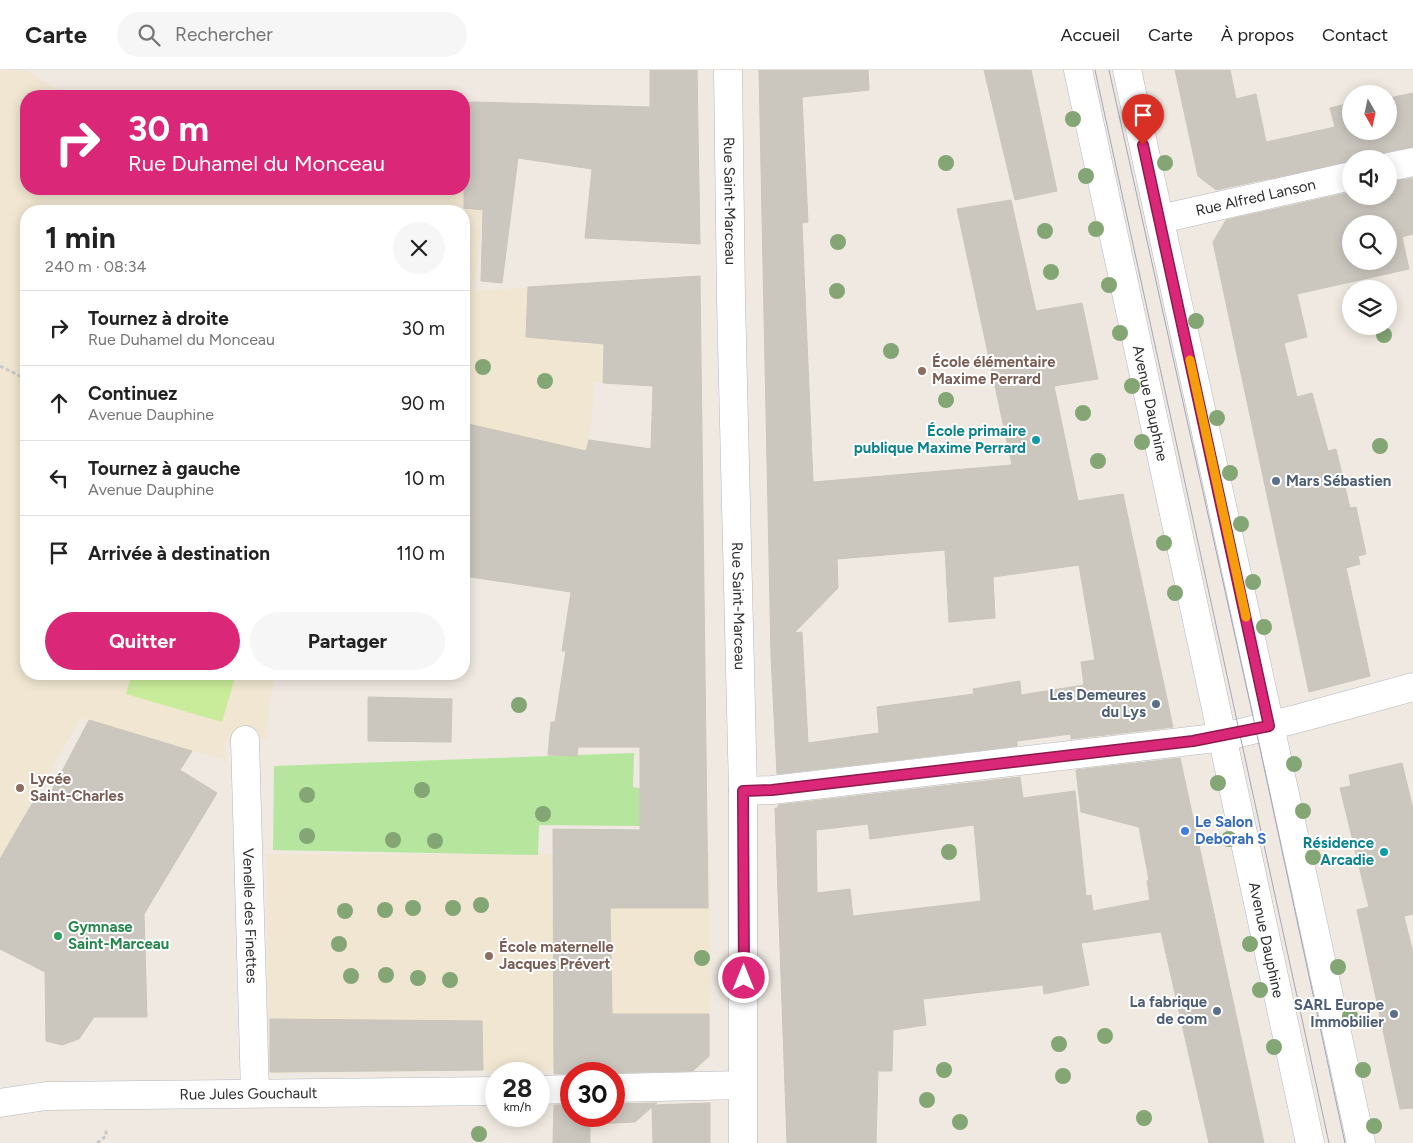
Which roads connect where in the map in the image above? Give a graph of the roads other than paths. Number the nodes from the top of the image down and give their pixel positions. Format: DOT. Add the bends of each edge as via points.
graph roads {
  1 [pos="728,70"];
  2 [pos="1078,70"];
  3 [pos="1127,70"];
  4 [pos="1413,162"];
  5 [pos="1397,165"];
  6 [pos="1342,178"];
  7 [pos="1160,219"];
  8 [pos="1413,687"];
  9 [pos="1269,726"];
  10 [pos="1224,737"];
  11 [pos="244,740"];
  12 [pos="743,791"];
  13 [pos="742,1085"];
  14 [pos="625,1088"];
  15 [pos="485,1091"];
  16 [pos="255,1093"];
  17 [pos="0,1103"];
  18 [pos="743,1143"];
  19 [pos="1310,1143"];
  20 [pos="1362,1143"];
  1 -- 12 [label="street, Rue Saint-Marceau"];
  2 -- 10 [label="street, Avenue Dauphine"];
  3 -- 7 [label="street"];
  4 -- 5 [label="street"];
  6 -- 7 [label="street, Rue Alfred Lanson"];
  7 -- 9 [label="street"];
  8 -- 9 [label="street"];
  9 -- 10 [label="street"];
  9 -- 20 [label="street"];
  10 -- 12 [label="street"];
  10 -- 19 [label="street, Avenue Dauphine"];
  11 -- 16 [label="street, Venelle des Finettes"];
  12 -- 13 [label="street, Rue Saint-Marceau"];
  13 -- 14 [label="street"];
  13 -- 18 [label="street, Rue Saint-Marceau"];
  15 -- 16 [label="street, Rue Jules Gouchault"];
  16 -- 17 [label="street, Rue Jules Gouchault" via="46,1096"];
}
